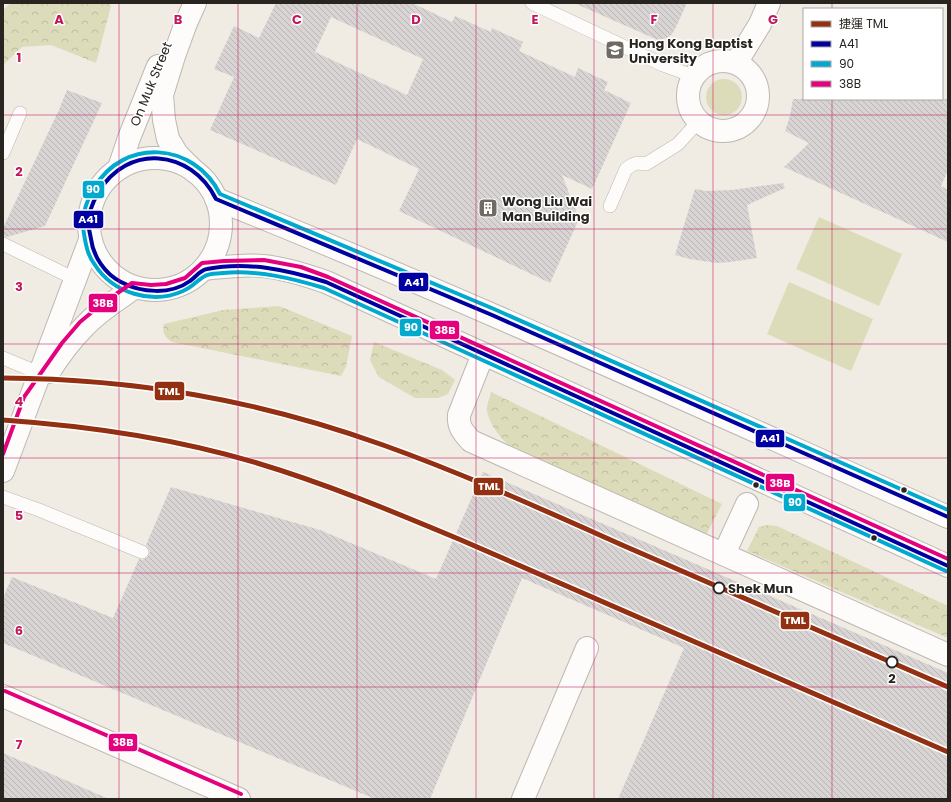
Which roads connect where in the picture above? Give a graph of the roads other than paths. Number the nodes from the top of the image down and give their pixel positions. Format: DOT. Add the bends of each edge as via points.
graph roads {
  1 [pos="190,3"];
  2 [pos="195,3"];
  3 [pos="532,3"];
  4 [pos="769,3"];
  5 [pos="736,63"];
  6 [pos="693,76"];
  7 [pos="20,113"];
  8 [pos="698,122"];
  9 [pos="3,152"];
  10 [pos="119,168"];
  11 [pos="194,171"];
  12 [pos="216,199"];
  13 [pos="610,206"];
  14 [pos="90,240"];
  15 [pos="3,244"];
  16 [pos="204,269"];
  17 [pos="75,278"];
  18 [pos="134,288"];
  19 [pos="483,354"];
  20 [pos="3,358"];
  21 [pos="39,373"];
  22 [pos="29,400"];
  23 [pos="3,471"];
  24 [pos="3,498"];
  25 [pos="747,504"];
  26 [pos="948,517"];
  27 [pos="142,552"];
  28 [pos="724,554"];
  29 [pos="948,566"];
  30 [pos="587,648"];
  31 [pos="948,655"];
  32 [pos="3,696"];
  33 [pos="239,799"];
  34 [pos="523,799"];
  1 -- 10 [label="street, On Muk Street" via="175,26"];
  2 -- 11 [label="street, On Muk Street" via="162,95 168,139 177,154"];
  3 -- 6 [label="lane" via="663,66"];
  4 -- 5 [label="street" via="760,24"];
  5 -- 6 [label="street" via="724,60 712,62 701,67"];
  5 -- 8 [label="street" via="746,69 758,88 758,99 750,120 730,131 719,132"];
  6 -- 8 [label="street" via="687,100 690,112"];
  7 -- 9 [label="lane"];
  8 -- 13 [label="lane" via="678,144 646,164 637,163 626,169"];
  10 -- 11 [label="street" via="133,161 164,158"];
  10 -- 14 [label="street" via="104,182 93,199 88,219"];
  11 -- 12 [label="street" via="210,187"];
  12 -- 16 [label="street" via="221,217 220,236 215,254"];
  12 -- 26 [label="street" via="549,338"];
  14 -- 17 [label="street"];
  14 -- 18 [label="street" via="96,257 106,270 119,282"];
  15 -- 17 [label="lane"];
  16 -- 18 [label="street" via="188,283 167,290"];
  16 -- 19 [label="street" via="263,266 300,273 326,282"];
  17 -- 21 [label="street"];
  18 -- 22 [label="street" via="84,327 67,346"];
  19 -- 28 [label="street" via="459,415 459,424 471,441"];
  19 -- 29 [label="street"];
  20 -- 21 [label="lane"];
  21 -- 22 [label="street"];
  22 -- 23 [label="street"];
  24 -- 27 [label="lane"];
  25 -- 28 [label="street"];
  28 -- 31 [label="street"];
  30 -- 34 [label="street"];
  32 -- 33 [label="street"];
}
